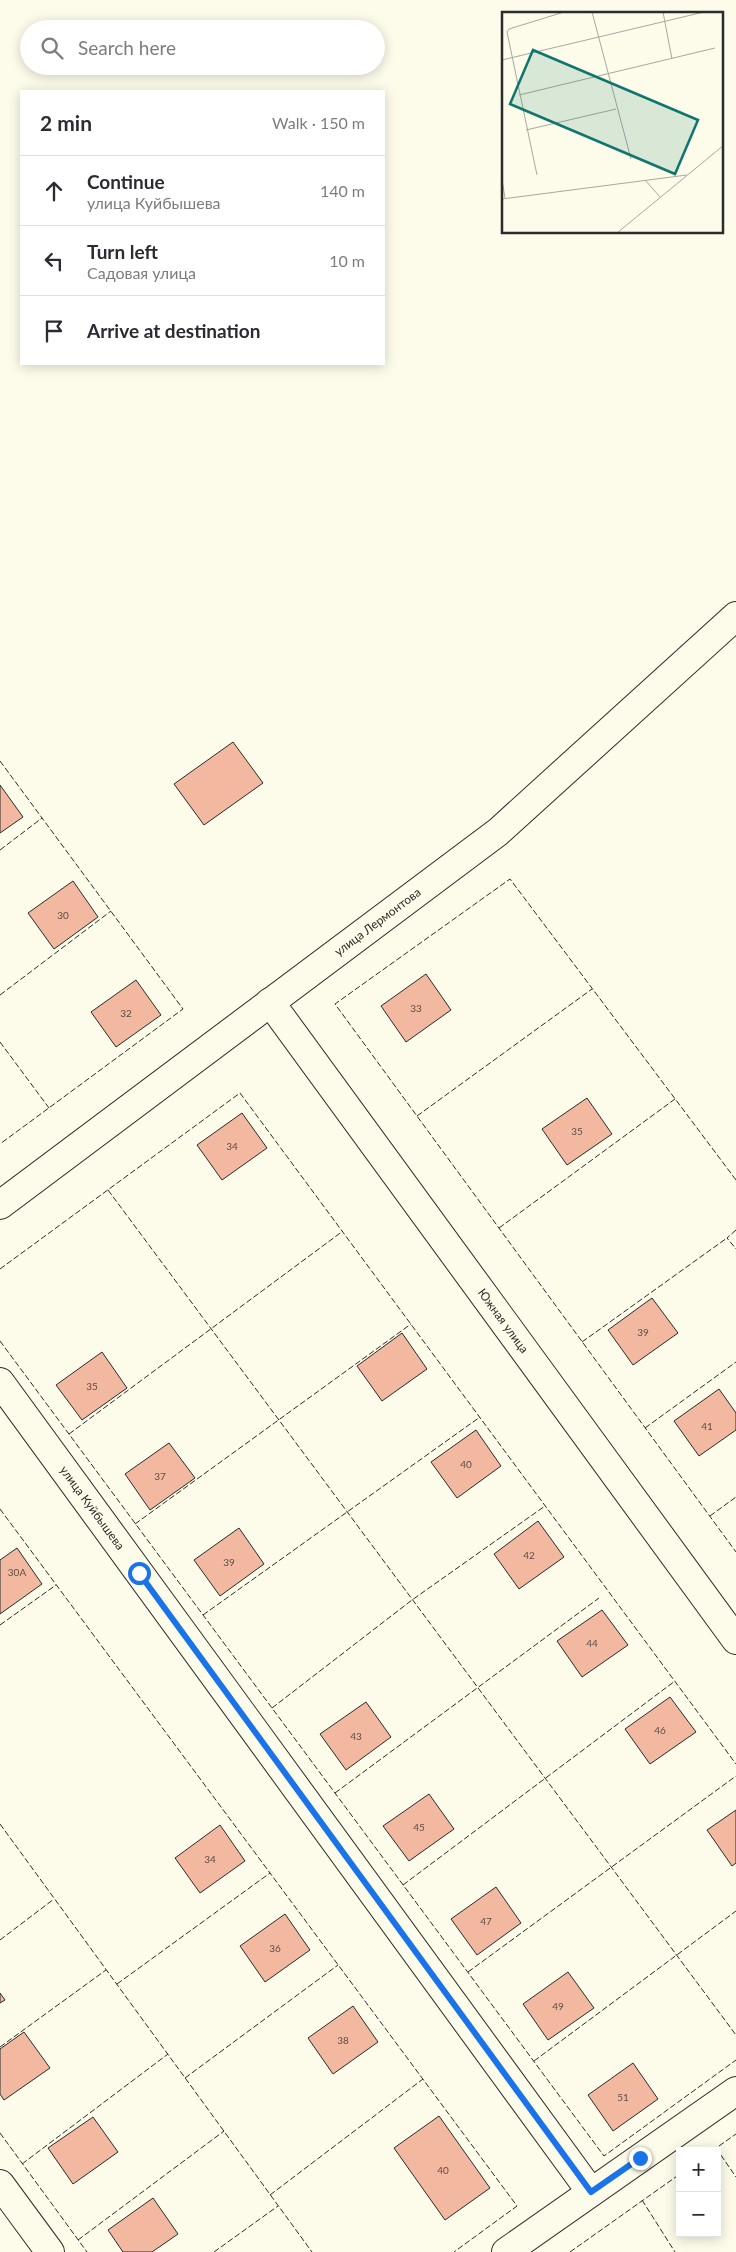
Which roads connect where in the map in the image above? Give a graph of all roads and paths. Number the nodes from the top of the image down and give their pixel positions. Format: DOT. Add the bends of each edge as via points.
graph roads {
  1 [pos="736,616"];
  2 [pos="270,1002"];
  3 [pos="0,1205"];
  4 [pos="0,1382"];
  5 [pos="736,1640"];
  6 [pos="736,2091"];
  7 [pos="0,2184"];
  8 [pos="591,2192"];
  9 [pos="50,2252"];
  10 [pos="506,2252"];
  1 -- 2 [label="street, улица Лермонтова" via="498,832"];
  2 -- 3 [label="street, улица Лермонтова"];
  2 -- 5 [label="street, Южная улица"];
  4 -- 8 [label="street, улица Куйбышева"];
  6 -- 8 [label="street"];
  7 -- 9 [label="street"];
  8 -- 10 [label="street"];
}
